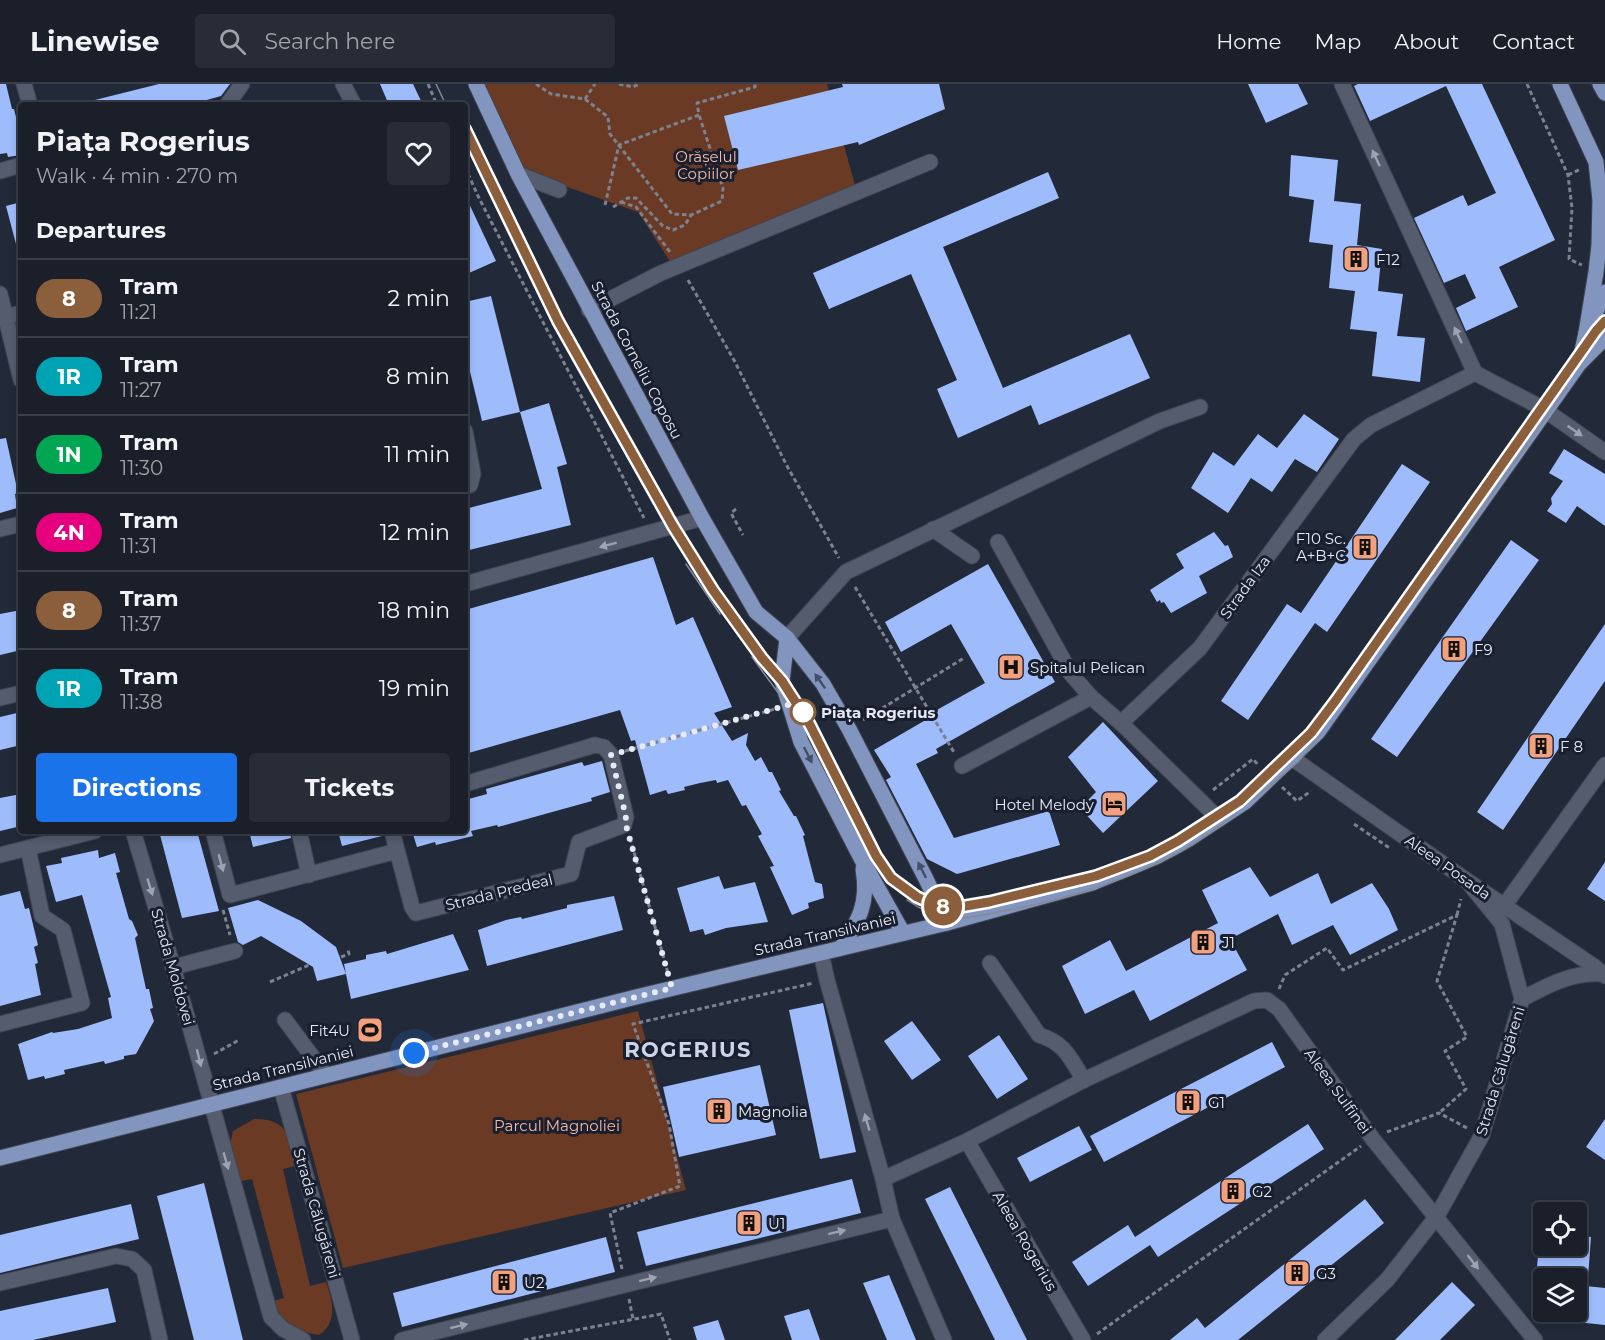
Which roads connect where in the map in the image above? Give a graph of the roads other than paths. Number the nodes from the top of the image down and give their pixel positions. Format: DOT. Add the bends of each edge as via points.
graph roads {
  1 [pos="24,84"];
  2 [pos="242,84"];
  3 [pos="343,84"];
  4 [pos="476,84"];
  5 [pos="1342,84"];
  6 [pos="1560,84"];
  7 [pos="1566,84"];
  8 [pos="1600,84"];
  9 [pos="1605,93"];
  10 [pos="29,102"];
  11 [pos="229,102"];
  12 [pos="352,102"];
  13 [pos="1605,158"];
  14 [pos="930,162"];
  15 [pos="18,166"];
  16 [pos="0,171"];
  17 [pos="518,174"];
  18 [pos="559,190"];
  19 [pos="1605,292"];
  20 [pos="0,294"];
  21 [pos="589,310"];
  22 [pos="18,314"];
  23 [pos="3,318"];
  24 [pos="1586,333"];
  25 [pos="1604,340"];
  26 [pos="1579,364"];
  27 [pos="18,370"];
  28 [pos="1475,373"];
  29 [pos="1200,407"];
  30 [pos="1546,411"];
  31 [pos="468,447"];
  32 [pos="1605,452"];
  33 [pos="468,486"];
  34 [pos="702,518"];
  35 [pos="18,525"];
  36 [pos="0,529"];
  37 [pos="933,529"];
  38 [pos="998,542"];
  39 [pos="972,556"];
  40 [pos="468,583"];
  41 [pos="787,638"];
  42 [pos="18,694"];
  43 [pos="1091,696"];
  44 [pos="0,698"];
  45 [pos="1121,723"];
  46 [pos="1292,758"];
  47 [pos="1605,765"];
  48 [pos="962,766"];
  49 [pos="468,783"];
  50 [pos="1219,819"];
  51 [pos="82,834"];
  52 [pos="134,834"];
  53 [pos="214,834"];
  54 [pos="300,834"];
  55 [pos="393,834"];
  56 [pos="28,848"];
  57 [pos="397,851"];
  58 [pos="0,855"];
  59 [pos="862,860"];
  60 [pos="309,875"];
  61 [pos="1467,881"];
  62 [pos="1504,906"];
  63 [pos="947,924"];
  64 [pos="903,933"];
  65 [pos="841,948"];
  66 [pos="235,951"];
  67 [pos="821,953"];
  68 [pos="990,963"];
  69 [pos="174,967"];
  70 [pos="1604,975"];
  71 [pos="1522,999"];
  72 [pos="285,1020"];
  73 [pos="0,1024"];
  74 [pos="326,1075"];
  75 [pos="1084,1080"];
  76 [pos="281,1087"];
  77 [pos="210,1105"];
  78 [pos="967,1141"];
  79 [pos="0,1158"];
  80 [pos="883,1179"];
  81 [pos="1437,1216"];
  82 [pos="892,1219"];
  83 [pos="0,1283"];
  84 [pos="160,1340"];
  85 [pos="303,1340"];
  86 [pos="352,1340"];
  87 [pos="402,1340"];
  88 [pos="944,1340"];
  89 [pos="1083,1340"];
  90 [pos="1325,1340"];
  91 [pos="1535,1340"];
  1 -- 10 [label="street"];
  2 -- 11 [label="street"];
  3 -- 12 [label="street"];
  4 -- 17 [label="main road, Strada Corneliu Coposu"];
  28 -- 5 [label="street, one-way"];
  6 -- 24 [label="main road" via="1596,162 1600,200 1596,272"];
  7 -- 13 [label="main road"];
  8 -- 9 [label="main road"];
  14 -- 21 [label="street" via="661,273"];
  15 -- 16 [label="street"];
  17 -- 18 [label="street"];
  17 -- 21 [label="main road, Strada Corneliu Coposu"];
  19 -- 24 [label="main road, Strada Transilvaniei"];
  20 -- 23 [label="street"];
  21 -- 34 [label="main road, Strada Corneliu Coposu"];
  22 -- 23 [label="street"];
  23 -- 27 [label="street"];
  24 -- 26 [label="main road, Strada Transilvaniei"];
  25 -- 26 [label="main road, Strada Transilvaniei"];
  26 -- 30 [label="main road, Strada Transilvaniei"];
  28 -- 30 [label="street"];
  28 -- 45 [label="street, Strada Iza" via="1371,425 1354,439 1200,648"];
  29 -- 37 [label="street" via="1160,421"];
  30 -- 32 [label="street, one-way"];
  30 -- 46 [label="main road, Strada Transilvaniei" via="1341,702"];
  31 -- 33 [label="street" via="473,474"];
  34 -- 40 [label="street, one-way"];
  34 -- 41 [label="main road, Strada Corneliu Coposu" via="756,612"];
  35 -- 36 [label="street"];
  37 -- 39 [label="street"];
  37 -- 41 [label="street" via="842,566"];
  38 -- 43 [label="street" via="1061,658"];
  41 -- 59 [label="main road, one-way" via="782,681 788,705 801,742"];
  63 -- 41 [label="main road, Strada Corneliu Coposu, one-way" via="849,729 823,684"];
  42 -- 44 [label="street"];
  43 -- 45 [label="street"];
  43 -- 48 [label="street"];
  45 -- 50 [label="street"];
  46 -- 50 [label="main road, Strada Transilvaniei" via="1245,802"];
  46 -- 61 [label="street, Aleea Posada"];
  47 -- 62 [label="street"];
  49 -- 57 [label="street, Strada Predeal" via="595,746 604,747 611,755 625,822 579,842 571,874 416,913"];
  50 -- 63 [label="main road, Strada Transilvaniei" via="1189,839 1092,883"];
  51 -- 56 [label="street"];
  52 -- 69 [label="street, Strada Moldovei, one-way"];
  53 -- 60 [label="street, one-way" via="230,895"];
  54 -- 60 [label="street"];
  55 -- 57 [label="street"];
  56 -- 58 [label="street"];
  56 -- 73 [label="street" via="42,916 63,930 82,1003"];
  57 -- 60 [label="street"];
  59 -- 64 [label="main road"];
  59 -- 65 [label="main road" via="866,888 863,905"];
  61 -- 62 [label="street, Aleea Posada"];
  61 -- 71 [label="street, Strada Călugăreni" via="1502,924"];
  62 -- 70 [label="street, Aleea Posada"];
  63 -- 64 [label="main road, Strada Transilvaniei"];
  64 -- 65 [label="main road, Strada Transilvaniei"];
  65 -- 67 [label="main road, Strada Transilvaniei"];
  66 -- 69 [label="street"];
  67 -- 74 [label="main road, Strada Transilvaniei"];
  80 -- 67 [label="street, one-way"];
  68 -- 75 [label="street" via="1039,1035 1062,1046"];
  69 -- 77 [label="street, Strada Moldovei, one-way"];
  70 -- 71 [label="street, Strada Călugăreni" via="1574,976"];
  71 -- 81 [label="street, Strada Călugăreni" via="1482,1135"];
  72 -- 74 [label="street"];
  74 -- 76 [label="main road, Strada Transilvaniei"];
  75 -- 78 [label="street"];
  75 -- 81 [label="street, Aleea Sulfinei" via="1254,1001 1267,1000 1279,1009 1372,1138"];
  76 -- 77 [label="main road, Strada Transilvaniei"];
  76 -- 86 [label="street, Strada Călugăreni"];
  77 -- 79 [label="main road, Strada Transilvaniei"];
  77 -- 85 [label="street, one-way" via="271,1317"];
  78 -- 80 [label="street"];
  78 -- 89 [label="street, Aleea Rogerius"];
  80 -- 82 [label="street"];
  81 -- 90 [label="street, Strada Călugăreni" via="1387,1280"];
  81 -- 91 [label="street, Aleea Sulfinei, one-way"];
  87 -- 82 [label="street, one-way"];
  82 -- 88 [label="street"];
  83 -- 84 [label="street" via="116,1257 132,1259 144,1270"];
}
